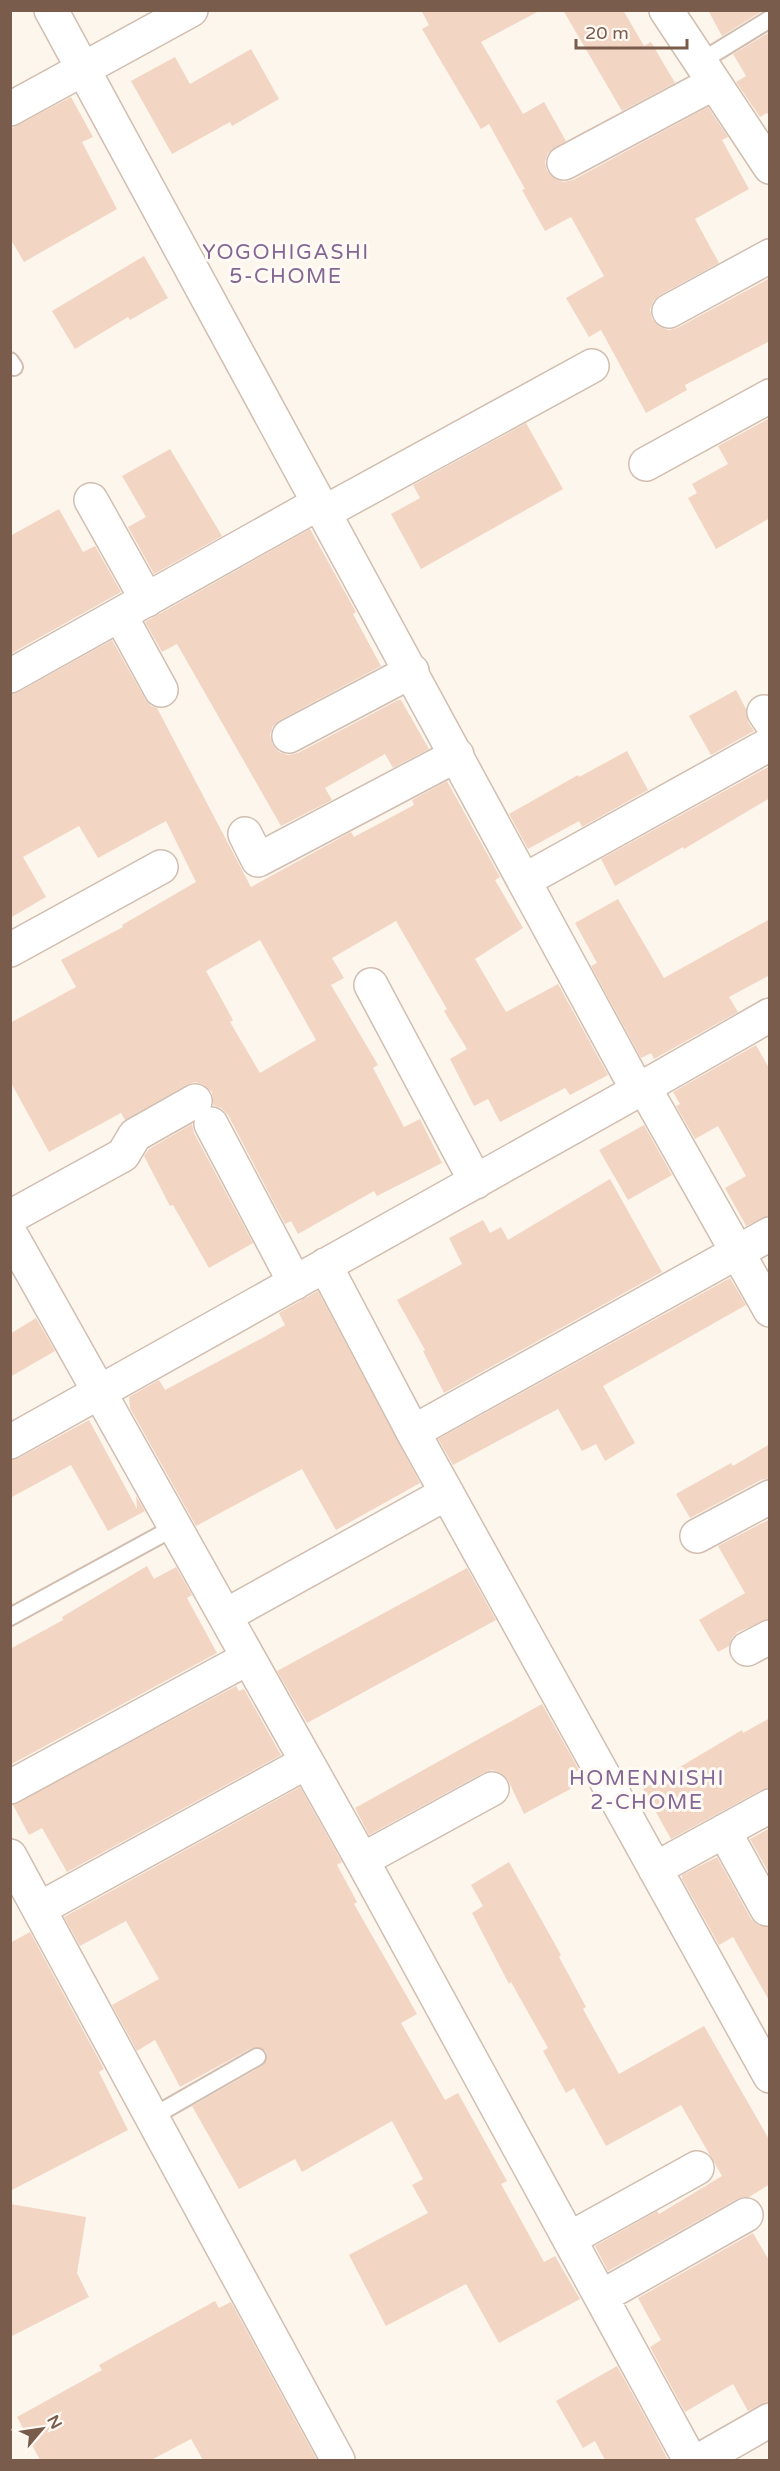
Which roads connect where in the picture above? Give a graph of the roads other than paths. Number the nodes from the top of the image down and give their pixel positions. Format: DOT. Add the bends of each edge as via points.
graph roads {
  1 [pos="51,10"];
  2 [pos="191,10"];
  3 [pos="666,10"];
  4 [pos="770,19"];
  5 [pos="83,70"];
  6 [pos="707,72"];
  7 [pos="10,109"];
  8 [pos="564,163"];
  9 [pos="770,167"];
  10 [pos="770,256"];
  11 [pos="669,311"];
  12 [pos="592,366"];
  13 [pos="770,396"];
  14 [pos="646,464"];
  15 [pos="91,500"];
  16 [pos="322,508"];
  17 [pos="134,607"];
  18 [pos="412,671"];
  19 [pos="10,676"];
  20 [pos="161,690"];
  21 [pos="289,736"];
  22 [pos="770,744"];
  23 [pos="457,755"];
  24 [pos="245,834"];
  25 [pos="161,867"];
  26 [pos="525,880"];
  27 [pos="10,950"];
  28 [pos="371,985"];
  29 [pos="770,1015"];
  30 [pos="641,1089"];
  31 [pos="476,1182"];
  32 [pos="10,1217"];
  33 [pos="10,1233"];
  34 [pos="770,1234"];
  35 [pos="738,1252"];
  36 [pos="325,1265"];
  37 [pos="295,1283"];
  38 [pos="770,1310"];
  39 [pos="99,1392"];
  40 [pos="413,1431"];
  41 [pos="10,1442"];
  42 [pos="447,1493"];
  43 [pos="770,1497"];
  44 [pos="175,1527"];
  45 [pos="697,1536"];
  46 [pos="225,1616"];
  47 [pos="10,1617"];
  48 [pos="248,1658"];
  49 [pos="307,1762"];
  50 [pos="10,1787"];
  51 [pos="492,1789"];
  52 [pos="770,1806"];
  53 [pos="724,1831"];
  54 [pos="10,1856"];
  55 [pos="362,1860"];
  56 [pos="655,1869"];
  57 [pos="39,1909"];
  58 [pos="767,1909"];
  59 [pos="257,2057"];
  60 [pos="770,2076"];
  61 [pos="152,2117"];
  62 [pos="697,2168"];
  63 [pos="746,2215"];
  64 [pos="569,2239"];
  65 [pos="601,2297"];
  66 [pos="770,2420"];
  67 [pos="338,2460"];
  68 [pos="690,2460"];
  69 [pos="700,2460"];
  1 -- 5 [label="street"];
  2 -- 5 [label="street"];
  3 -- 6 [label="street"];
  4 -- 6 [label="lane"];
  5 -- 7 [label="street"];
  5 -- 16 [label="street"];
  6 -- 8 [label="street"];
  6 -- 9 [label="street"];
  10 -- 11 [label="street"];
  12 -- 16 [label="street"];
  13 -- 14 [label="street"];
  15 -- 17 [label="street"];
  16 -- 17 [label="street"];
  16 -- 18 [label="street"];
  17 -- 19 [label="street"];
  17 -- 20 [label="street"];
  18 -- 21 [label="street"];
  18 -- 23 [label="street"];
  22 -- 26 [label="street"];
  23 -- 24 [label="street" via="258,860"];
  23 -- 26 [label="street"];
  25 -- 27 [label="street"];
  26 -- 30 [label="street"];
  28 -- 31 [label="street"];
  29 -- 30 [label="street"];
  30 -- 31 [label="street"];
  30 -- 35 [label="street"];
  31 -- 36 [label="street"];
  32 -- 37 [label="street" via="123,1155 135,1135 203,1113"];
  33 -- 39 [label="street"];
  34 -- 35 [label="street"];
  35 -- 38 [label="street"];
  35 -- 40 [label="street"];
  36 -- 37 [label="street"];
  36 -- 40 [label="street"];
  37 -- 39 [label="street"];
  39 -- 41 [label="street"];
  39 -- 44 [label="street"];
  40 -- 42 [label="street"];
  42 -- 46 [label="street"];
  42 -- 56 [label="street"];
  43 -- 45 [label="street"];
  44 -- 46 [label="street"];
  44 -- 47 [label="lane"];
  46 -- 48 [label="street"];
  48 -- 49 [label="street"];
  48 -- 50 [label="street"];
  49 -- 55 [label="street"];
  49 -- 57 [label="street"];
  51 -- 55 [label="street"];
  52 -- 53 [label="street"];
  53 -- 56 [label="street"];
  53 -- 58 [label="street"];
  54 -- 57 [label="street"];
  55 -- 64 [label="street"];
  56 -- 60 [label="street"];
  57 -- 61 [label="street"];
  59 -- 61 [label="lane"];
  61 -- 67 [label="street"];
  62 -- 64 [label="street"];
  63 -- 65 [label="street"];
  64 -- 65 [label="street"];
  65 -- 68 [label="street"];
  66 -- 69 [label="street"];
}
